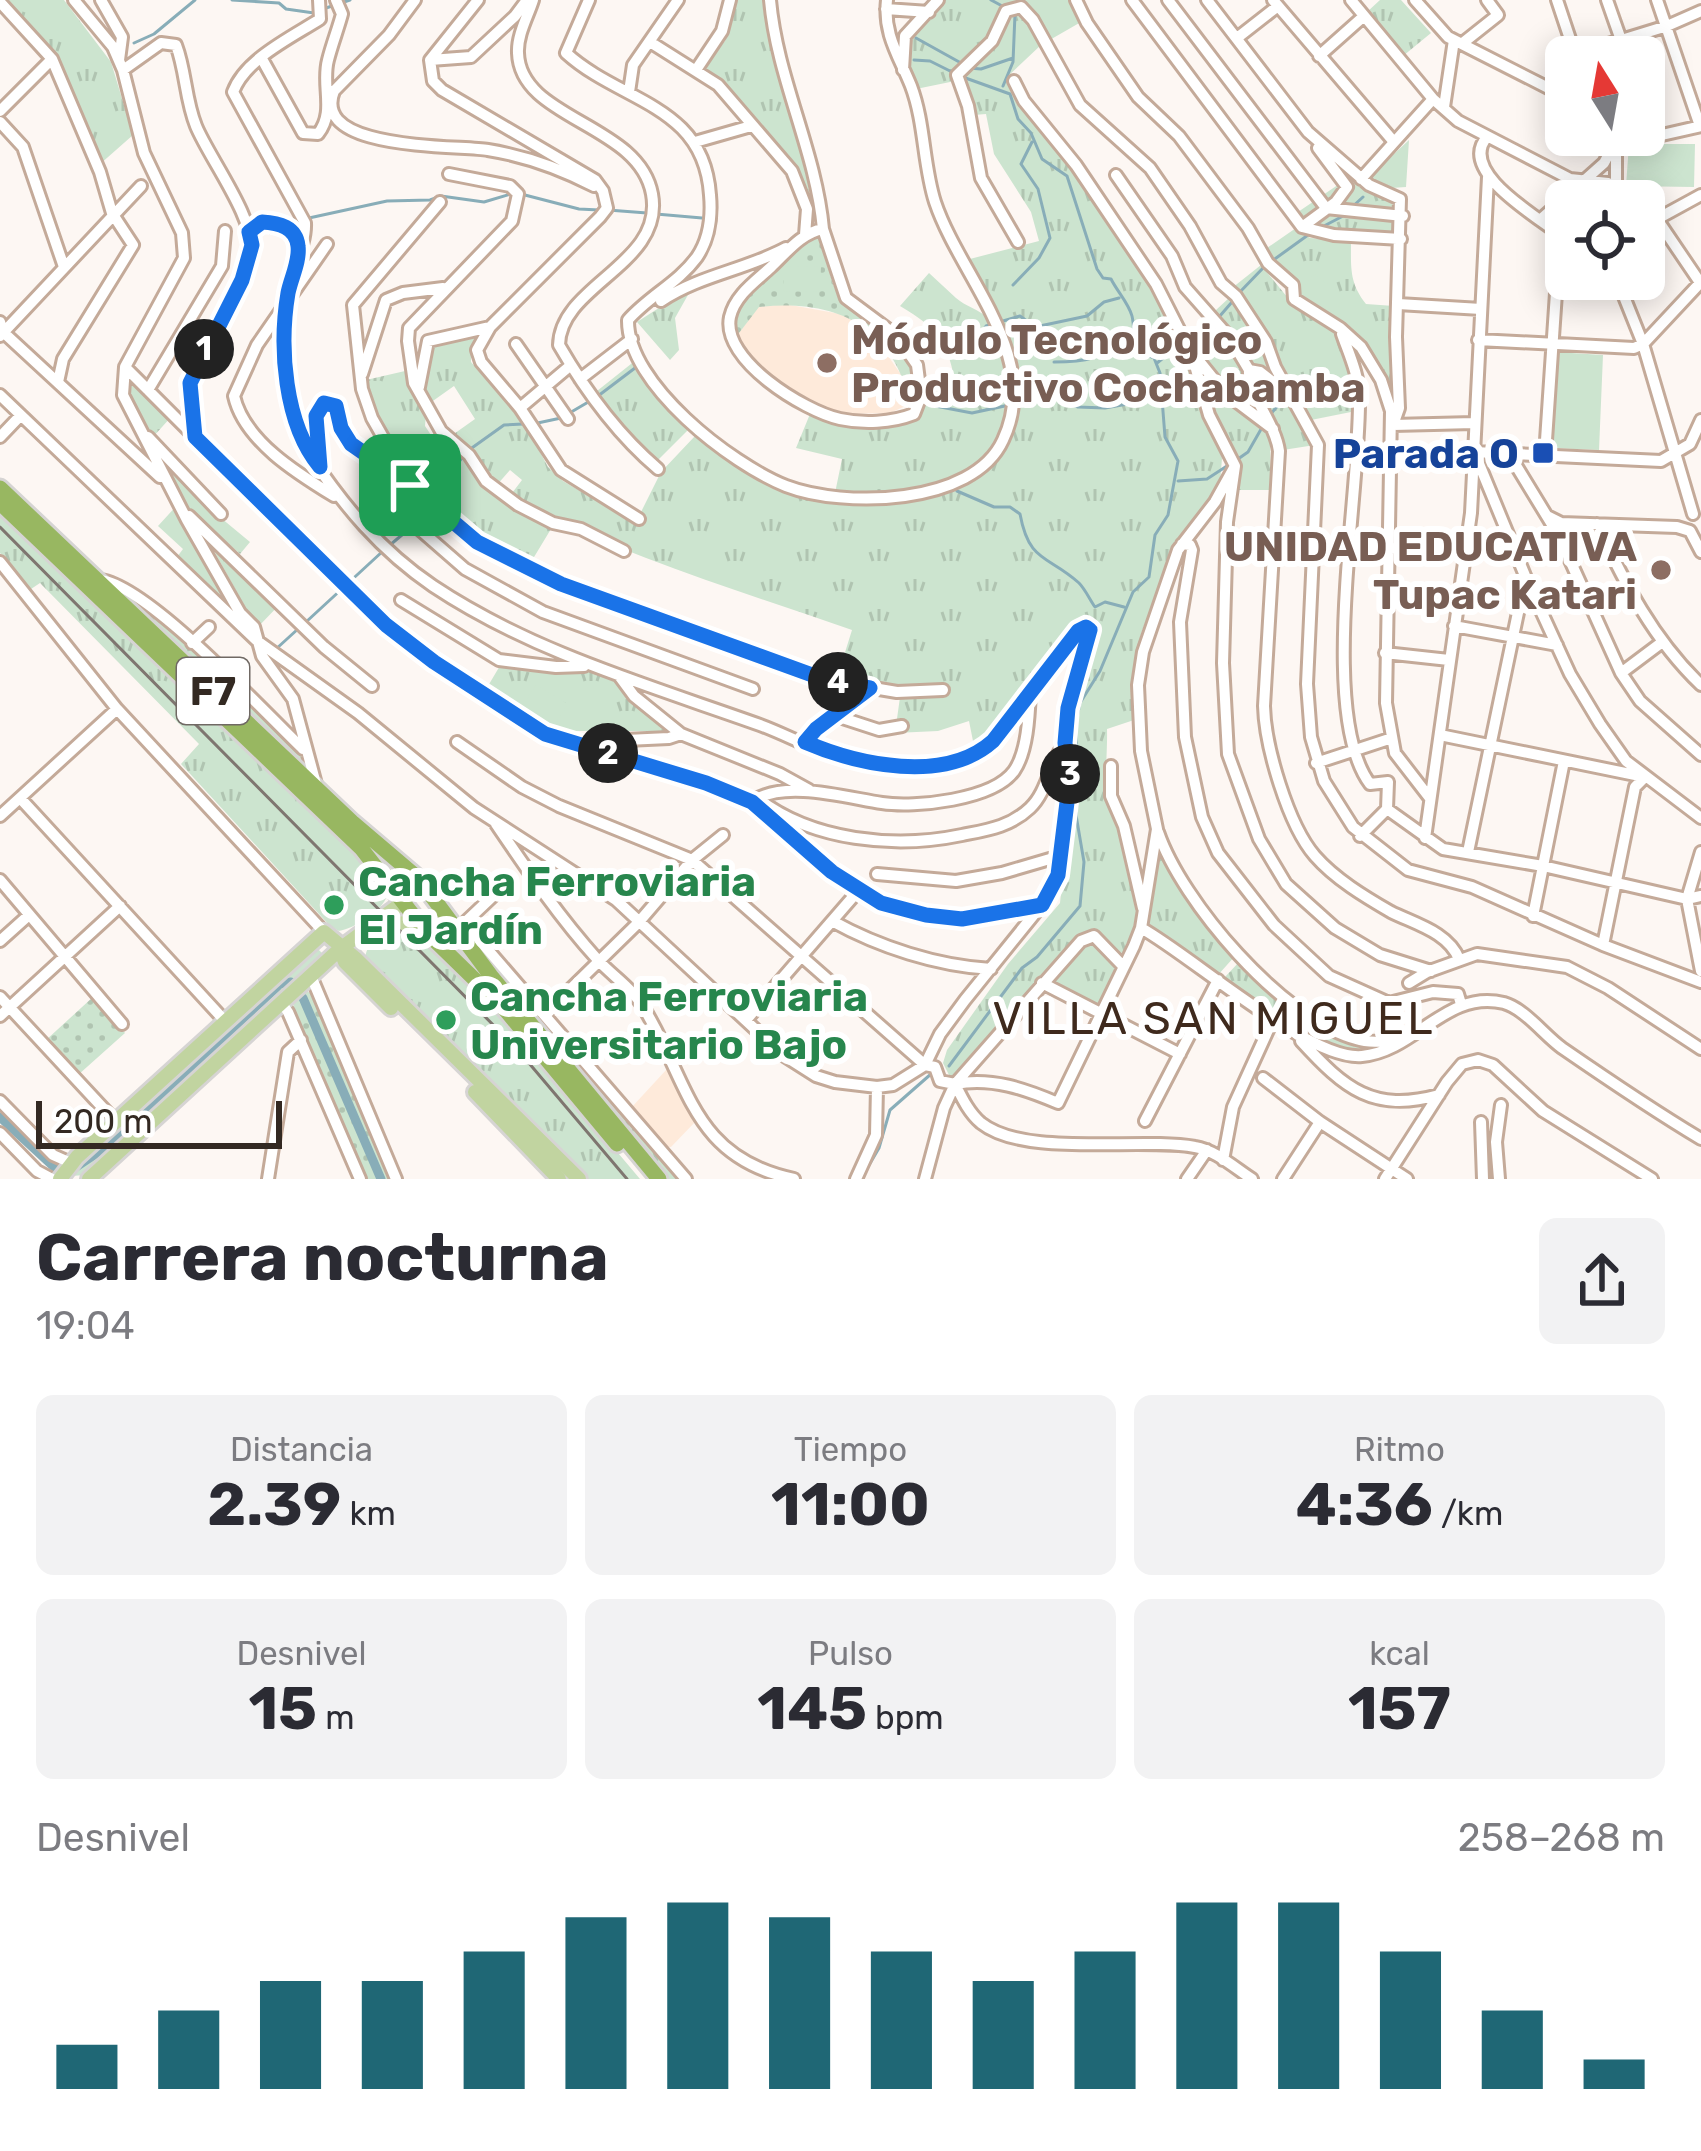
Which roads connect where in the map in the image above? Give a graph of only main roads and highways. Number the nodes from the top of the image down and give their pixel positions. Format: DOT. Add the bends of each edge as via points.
graph roads {
  1 [pos="0,488"];
  2 [pos="0,503"];
  3 [pos="433,897"];
  4 [pos="402,903"];
  5 [pos="418,922"];
  6 [pos="378,924"];
  7 [pos="340,949"];
  8 [pos="56,1179"];
  9 [pos="89,1179"];
  10 [pos="559,1179"];
  11 [pos="579,1179"];
  12 [pos="646,1179"];
  13 [pos="659,1179"];
  1 -- 3 [label="highway, F7"];
  2 -- 4 [label="highway, F7" via="335,822"];
  3 -- 4 [label="highway" via="416,890"];
  3 -- 5 [label="highway" via="434,920"];
  3 -- 13 [label="highway, F7"];
  4 -- 5 [label="highway, F7"];
  4 -- 6 [label="main road"];
  5 -- 6 [label="main road"];
  5 -- 12 [label="highway, F7" via="503,1007"];
  6 -- 7 [label="main road"];
  7 -- 8 [label="main road" via="324,932"];
  7 -- 9 [label="main road"];
  7 -- 10 [label="main road"];
  7 -- 11 [label="main road"];
}
